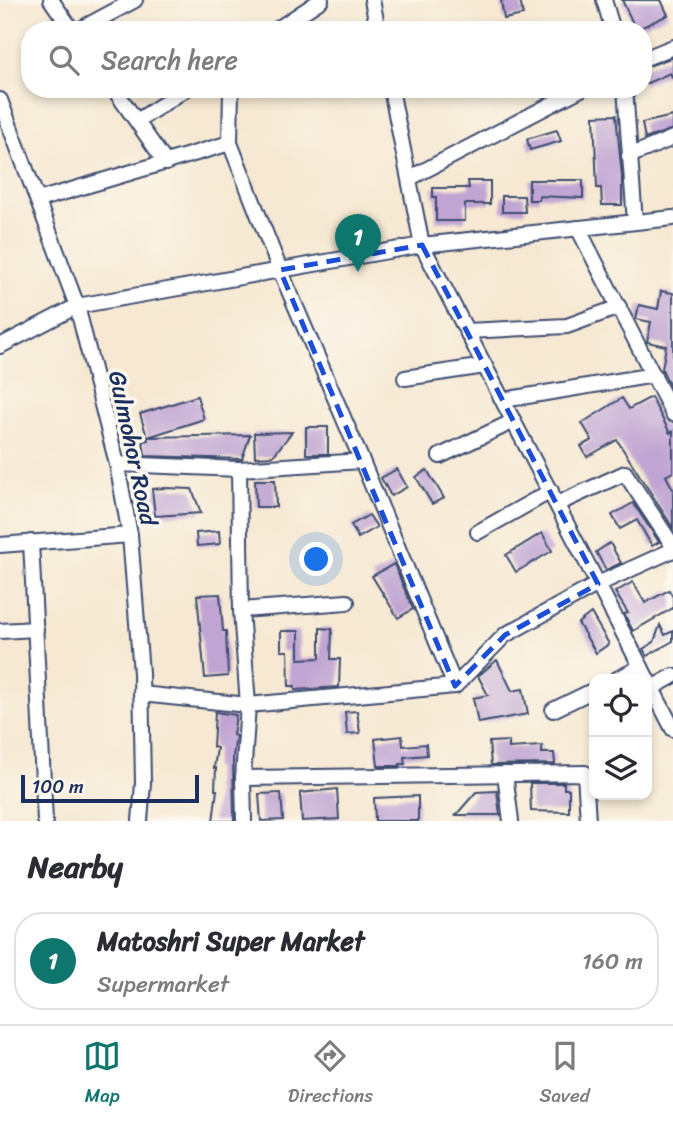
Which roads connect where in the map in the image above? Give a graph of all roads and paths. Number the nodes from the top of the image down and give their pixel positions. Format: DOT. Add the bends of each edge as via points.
graph roads {
  1 [pos="51,0"];
  2 [pos="135,0"];
  3 [pos="321,0"];
  4 [pos="372,0"];
  5 [pos="604,0"];
  6 [pos="66,21"];
  7 [pos="96,21"];
  8 [pos="290,21"];
  9 [pos="376,21"];
  10 [pos="610,21"];
  11 [pos="673,47"];
  12 [pos="652,55"];
  13 [pos="120,98"];
  14 [pos="172,98"];
  15 [pos="231,98"];
  16 [pos="393,98"];
  17 [pos="564,98"];
  18 [pos="626,98"];
  19 [pos="0,100"];
  20 [pos="2,116"];
  21 [pos="137,121"];
  22 [pos="673,138"];
  23 [pos="230,143"];
  24 [pos="629,156"];
  25 [pos="166,163"];
  26 [pos="410,178"];
  27 [pos="38,201"];
  28 [pos="673,218"];
  29 [pos="635,222"];
  30 [pos="578,228"];
  31 [pos="422,245"];
  32 [pos="280,270"];
  33 [pos="77,306"];
  34 [pos="619,307"];
  35 [pos="467,331"];
  36 [pos="0,346"];
  37 [pos="485,366"];
  38 [pos="654,376"];
  39 [pos="405,378"];
  40 [pos="503,400"];
  41 [pos="672,410"];
  42 [pos="514,421"];
  43 [pos="440,456"];
  44 [pos="362,461"];
  45 [pos="117,464"];
  46 [pos="239,469"];
  47 [pos="554,497"];
  48 [pos="478,532"];
  49 [pos="130,535"];
  50 [pos="31,542"];
  51 [pos="0,545"];
  52 [pos="672,552"];
  53 [pos="598,583"];
  54 [pos="347,602"];
  55 [pos="241,610"];
  56 [pos="36,629"];
  57 [pos="0,631"];
  58 [pos="641,667"];
  59 [pos="627,674"];
  60 [pos="645,674"];
  61 [pos="673,676"];
  62 [pos="455,686"];
  63 [pos="652,688"];
  64 [pos="589,692"];
  65 [pos="141,694"];
  66 [pos="248,705"];
  67 [pos="553,710"];
  68 [pos="673,729"];
  69 [pos="505,774"];
  70 [pos="243,778"];
  71 [pos="45,821"];
  72 [pos="140,821"];
  73 [pos="244,821"];
  74 [pos="511,821"];
  75 [pos="588,821"];
  1 -- 6 [label="street"];
  2 -- 7 [label="street"];
  3 -- 8 [label="street"];
  4 -- 9 [label="street"];
  5 -- 10 [label="street"];
  11 -- 12 [label="street"];
  13 -- 21 [label="street"];
  14 -- 21 [label="street"];
  15 -- 23 [label="street"];
  16 -- 26 [label="street"];
  17 -- 26 [label="street"];
  18 -- 24 [label="street"];
  19 -- 20 [label="street, Gulmohor Road"];
  20 -- 27 [label="street, Gulmohor Road"];
  21 -- 25 [label="street"];
  22 -- 24 [label="street"];
  23 -- 25 [label="street"];
  23 -- 32 [label="street"];
  24 -- 29 [label="street"];
  25 -- 27 [label="street"];
  26 -- 31 [label="street"];
  27 -- 33 [label="street, Gulmohor Road"];
  28 -- 29 [label="street"];
  29 -- 30 [label="street"];
  30 -- 31 [label="street"];
  30 -- 34 [label="street"];
  31 -- 32 [label="street"];
  31 -- 35 [label="street"];
  32 -- 33 [label="street"];
  32 -- 44 [label="street"];
  33 -- 36 [label="street"];
  33 -- 45 [label="street, Gulmohor Road"];
  34 -- 35 [label="street" via="567,326"];
  34 -- 38 [label="street"];
  35 -- 37 [label="street"];
  37 -- 39 [label="street"];
  37 -- 40 [label="street"];
  38 -- 40 [label="street"];
  38 -- 41 [label="street"];
  40 -- 42 [label="street"];
  42 -- 43 [label="street"];
  42 -- 47 [label="street"];
  44 -- 46 [label="street"];
  44 -- 62 [label="street"];
  45 -- 46 [label="street"];
  45 -- 49 [label="street, Gulmohor Road"];
  46 -- 55 [label="street"];
  47 -- 48 [label="street"];
  47 -- 52 [label="street" via="625,473"];
  47 -- 53 [label="street"];
  49 -- 50 [label="street"];
  49 -- 65 [label="street, Gulmohor Road"];
  50 -- 51 [label="street"];
  50 -- 56 [label="street"];
  52 -- 53 [label="street"];
  53 -- 58 [label="street"];
  53 -- 62 [label="street" via="505,635"];
  54 -- 55 [label="street"];
  55 -- 66 [label="street"];
  56 -- 57 [label="street"];
  56 -- 71 [label="street"];
  58 -- 59 [label="street"];
  58 -- 60 [label="street"];
  61 -- 63 [label="street"];
  62 -- 66 [label="street"];
  63 -- 68 [label="street"];
  64 -- 67 [label="street"];
  65 -- 66 [label="street"];
  65 -- 72 [label="street, Gulmohor Road"];
  66 -- 70 [label="street"];
  69 -- 70 [label="street"];
  69 -- 74 [label="street"];
  69 -- 75 [label="street" via="585,773"];
  70 -- 73 [label="street"];
}
